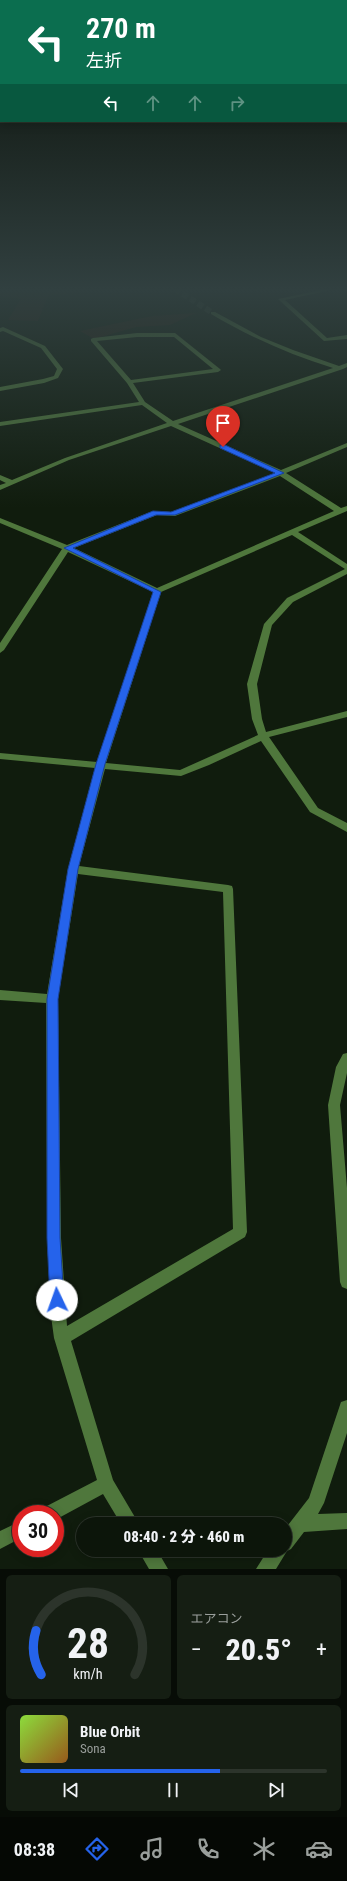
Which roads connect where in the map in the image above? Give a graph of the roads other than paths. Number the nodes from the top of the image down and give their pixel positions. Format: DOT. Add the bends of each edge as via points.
graph roads {
  1 [pos="55,362"];
  2 [pos="112,362"];
  3 [pos="208,362"];
  4 [pos="322,362"];
  5 [pos="347,365"];
  6 [pos="339,368"];
  7 [pos="347,370"];
  8 [pos="129,382"];
  9 [pos="0,389"];
  10 [pos="143,404"];
  11 [pos="172,424"];
  12 [pos="0,425"];
  13 [pos="347,445"];
  14 [pos="281,473"];
  15 [pos="0,478"];
  16 [pos="11,483"];
  17 [pos="0,488"];
  18 [pos="344,510"];
  19 [pos="0,520"];
  20 [pos="292,532"];
  21 [pos="67,548"];
  22 [pos="347,567"];
  23 [pos="347,571"];
  24 [pos="157,592"];
  25 [pos="0,650"];
  26 [pos="347,714"];
  27 [pos="263,736"];
  28 [pos="0,756"];
  29 [pos="101,764"];
  30 [pos="347,828"];
  31 [pos="73,869"];
  32 [pos="0,994"];
  33 [pos="52,999"];
  34 [pos="347,1058"];
  35 [pos="347,1282"];
  36 [pos="62,1338"];
  37 [pos="347,1408"];
  38 [pos="106,1484"];
  39 [pos="64,1506"];
  40 [pos="127,1517"];
  41 [pos="347,1521"];
  42 [pos="300,1524"];
  43 [pos="12,1534"];
  44 [pos="292,1534"];
  45 [pos="0,1540"];
  46 [pos="151,1557"];
  47 [pos="274,1557"];
  48 [pos="159,1569"];
  49 [pos="265,1569"];
  1 -- 9 [label="street" via="60,369 56,377 44,382"];
  2 -- 8 [label="street"];
  3 -- 8 [label="street" via="218,370"];
  4 -- 6 [label="street"];
  5 -- 6 [label="street"];
  6 -- 7 [label="street"];
  6 -- 11 [label="street"];
  8 -- 10 [label="street"];
  10 -- 11 [label="street"];
  10 -- 12 [label="street"];
  11 -- 14 [label="street"];
  11 -- 16 [label="street" via="67,458"];
  13 -- 14 [label="street"];
  14 -- 18 [label="street"];
  14 -- 21 [label="street" via="172,514 156,513"];
  15 -- 16 [label="street"];
  16 -- 17 [label="street"];
  18 -- 20 [label="street"];
  19 -- 21 [label="street"];
  20 -- 22 [label="street"];
  20 -- 24 [label="street"];
  21 -- 24 [label="street"];
  21 -- 25 [label="street"];
  23 -- 27 [label="street" via="290,600 268,624 252,684 257,719"];
  24 -- 29 [label="street"];
  26 -- 27 [label="street"];
  27 -- 29 [label="street" via="181,773"];
  27 -- 30 [label="street" via="314,810"];
  28 -- 29 [label="street"];
  29 -- 31 [label="street"];
  31 -- 33 [label="street"];
  31 -- 36 [label="street" via="228,889 240,1232"];
  32 -- 33 [label="street"];
  33 -- 36 [label="street" via="54,1238 58,1316"];
  34 -- 35 [label="street" via="342,1066 334,1105"];
  36 -- 38 [label="street"];
  37 -- 42 [label="street" via="316,1503"];
  38 -- 39 [label="street"];
  38 -- 40 [label="street"];
  41 -- 42 [label="street"];
  42 -- 44 [label="street"];
  43 -- 45 [label="street"];
  46 -- 48 [label="street"];
  47 -- 49 [label="street"];
}
